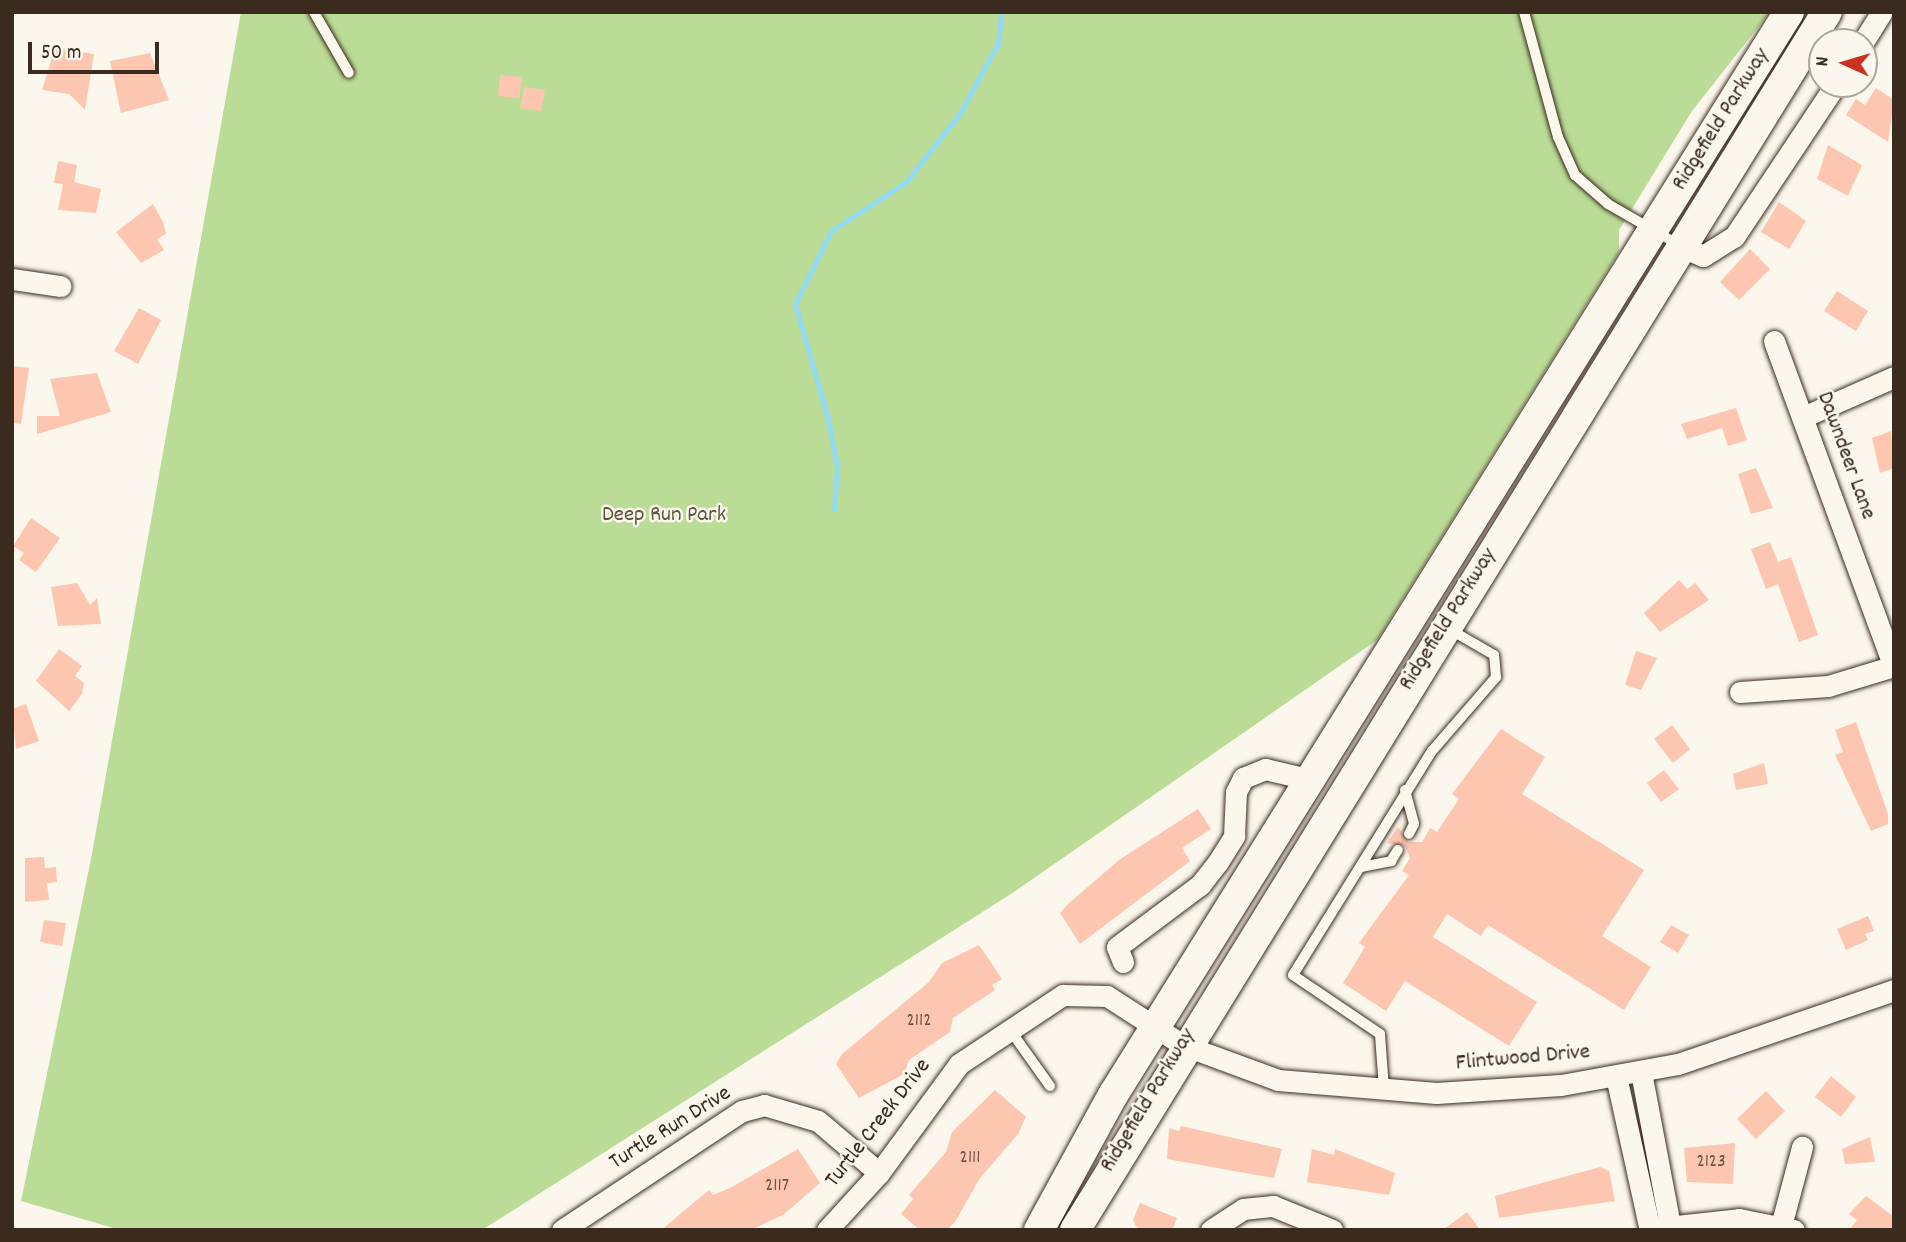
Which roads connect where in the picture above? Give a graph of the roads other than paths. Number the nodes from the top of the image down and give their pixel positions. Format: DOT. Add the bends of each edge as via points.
graph roads {
  1 [pos="314,12"];
  2 [pos="1524,12"];
  3 [pos="1789,12"];
  4 [pos="1827,12"];
  5 [pos="1882,12"];
  6 [pos="1872,28"];
  7 [pos="349,72"];
  8 [pos="1827,98"];
  9 [pos="1655,228"];
  10 [pos="1682,247"];
  11 [pos="12,279"];
  12 [pos="60,286"];
  13 [pos="1774,341"];
  14 [pos="1894,377"];
  15 [pos="1803,417"];
  16 [pos="1445,626"];
  17 [pos="1893,666"];
  18 [pos="1740,692"];
  19 [pos="1312,780"];
  20 [pos="1405,790"];
  21 [pos="1409,834"];
  22 [pos="1398,850"];
  23 [pos="1361,867"];
  24 [pos="1123,962"];
  25 [pos="1894,990"];
  26 [pos="1156,1029"];
  27 [pos="1010,1030"];
  28 [pos="1183,1045"];
  29 [pos="1641,1072"];
  30 [pos="1616,1076"];
  31 [pos="1050,1086"];
  32 [pos="1384,1092"];
  33 [pos="1802,1147"];
  34 [pos="879,1173"];
  35 [pos="1656,1228"];
  36 [pos="1787,1228"];
  37 [pos="562,1230"];
  38 [pos="827,1230"];
  39 [pos="1039,1230"];
  40 [pos="1074,1230"];
  41 [pos="1212,1230"];
  42 [pos="1332,1230"];
  1 -- 7 [label="lane"];
  2 -- 9 [label="lane" via="1558,137 1575,175 1608,204"];
  3 -- 9 [label="main road, Ridgefield Parkway"];
  4 -- 10 [label="main road, Ridgefield Parkway"];
  5 -- 6 [label="street"];
  8 -- 10 [label="street" via="1734,237 1703,256"];
  9 -- 10 [label="lane"];
  9 -- 19 [label="main road, Ridgefield Parkway"];
  10 -- 16 [label="main road, Ridgefield Parkway"];
  11 -- 12 [label="street"];
  13 -- 15 [label="street, Dawndeer Lane"];
  14 -- 15 [label="street"];
  15 -- 17 [label="street, Dawndeer Lane"];
  16 -- 20 [label="lane" via="1494,655 1496,677"];
  16 -- 28 [label="main road, Ridgefield Parkway"];
  17 -- 18 [label="street" via="1828,686"];
  19 -- 24 [label="street" via="1265,769 1243,778 1236,792 1234,836 1218,863 1200,886 1117,947"];
  19 -- 26 [label="main road, Ridgefield Parkway"];
  20 -- 21 [label="lane" via="1413,824"];
  20 -- 23 [label="lane"];
  22 -- 23 [label="lane" via="1391,860"];
  23 -- 32 [label="lane" via="1293,975 1380,1034"];
  25 -- 29 [label="street, Flintwood Drive" via="1750,1044"];
  26 -- 27 [label="street, Turtle Creek Drive" via="1107,996 1082,991 1063,995"];
  26 -- 28 [label="street, Flintwood Drive"];
  26 -- 39 [label="main road, Ridgefield Parkway"];
  27 -- 31 [label="lane"];
  27 -- 34 [label="street, Turtle Creek Drive" via="959,1064"];
  28 -- 32 [label="street, Flintwood Drive" via="1278,1080"];
  28 -- 40 [label="main road, Ridgefield Parkway"];
  29 -- 30 [label="street, Flintwood Drive"];
  29 -- 35 [label="street"];
  30 -- 32 [label="street, Flintwood Drive" via="1518,1090"];
  30 -- 35 [label="street"];
  33 -- 36 [label="street"];
  34 -- 37 [label="street, Turtle Run Drive" via="818,1121 764,1105 742,1111"];
  34 -- 38 [label="street, Turtle Creek Drive"];
  35 -- 36 [label="street" via="1739,1219"];
  41 -- 42 [label="street" via="1243,1209 1273,1206"];
}
